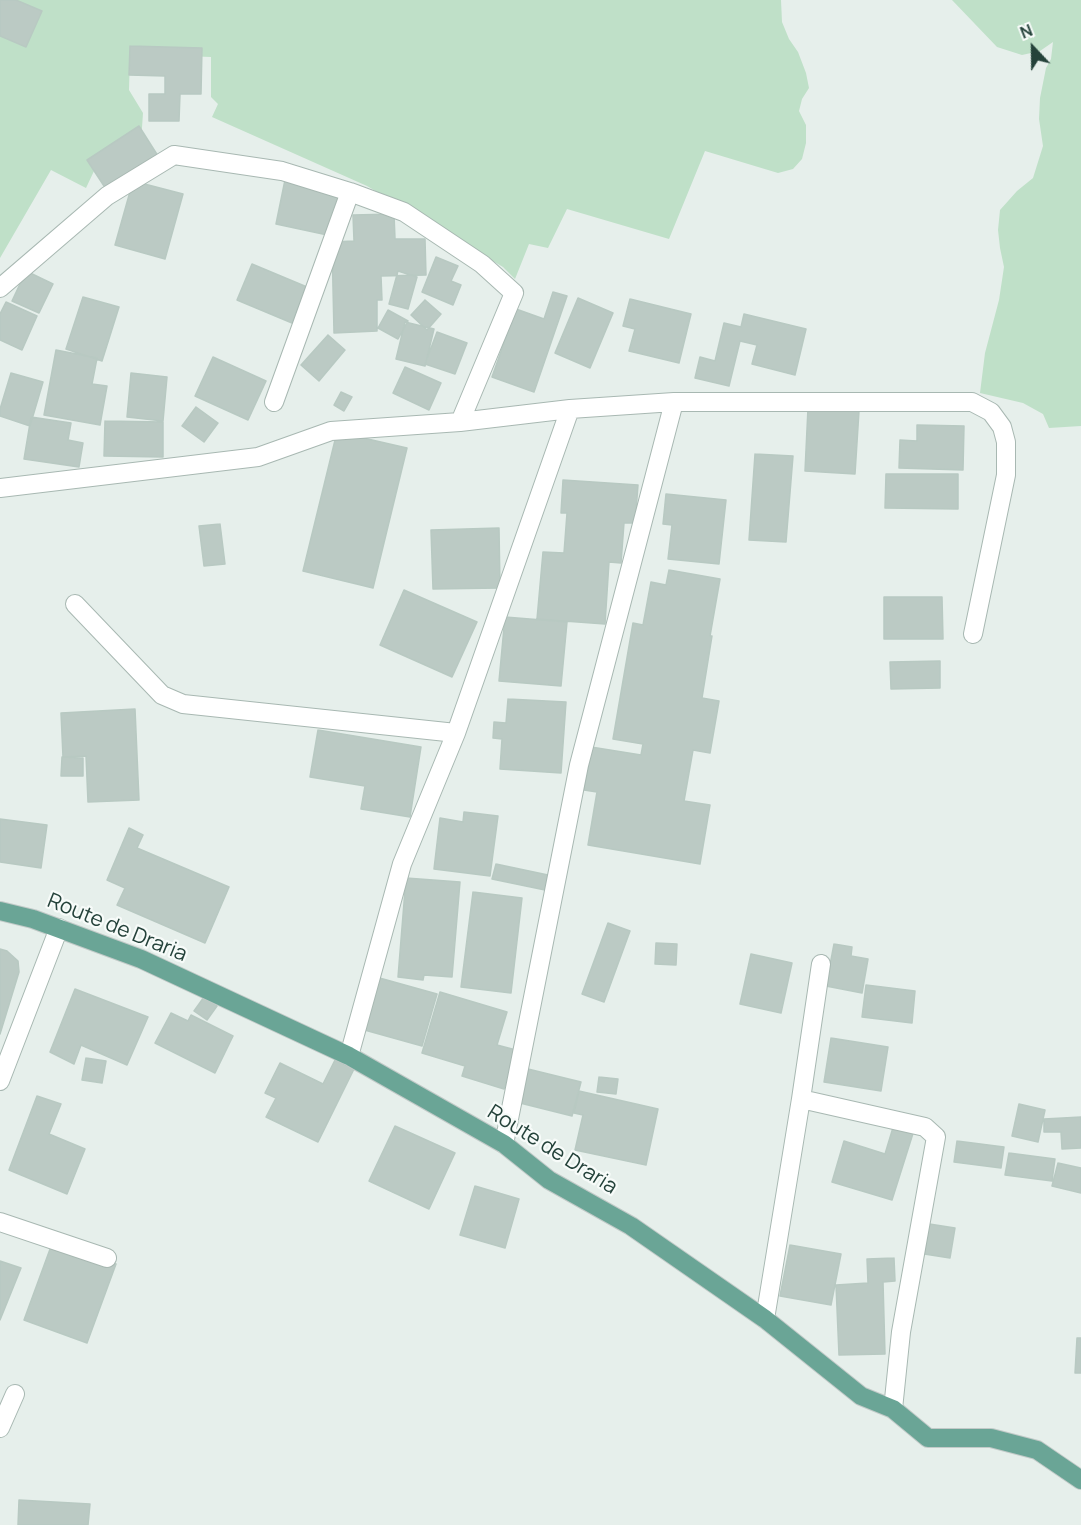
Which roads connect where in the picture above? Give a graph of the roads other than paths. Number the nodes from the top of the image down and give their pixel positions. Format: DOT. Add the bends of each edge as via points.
graph roads {
  1 [pos="350,192"];
  2 [pos="0,288"];
  3 [pos="274,402"];
  4 [pos="674,402"];
  5 [pos="570,409"];
  6 [pos="460,422"];
  7 [pos="0,488"];
  8 [pos="75,604"];
  9 [pos="973,634"];
  10 [pos="456,733"];
  11 [pos="0,910"];
  12 [pos="59,928"];
  13 [pos="821,964"];
  14 [pos="349,1056"];
  15 [pos="0,1081"];
  16 [pos="801,1099"];
  17 [pos="504,1144"];
  18 [pos="0,1222"];
  19 [pos="107,1258"];
  20 [pos="765,1319"];
  21 [pos="15,1394"];
  22 [pos="893,1409"];
  23 [pos="0,1428"];
  24 [pos="1081,1480"];
  1 -- 2 [label="street" via="282,171 174,155 107,196"];
  1 -- 3 [label="street"];
  1 -- 6 [label="street" via="404,212 482,264 514,293"];
  4 -- 5 [label="street"];
  4 -- 9 [label="street" via="972,402 991,412 1002,427 1006,442 1006,475"];
  4 -- 17 [label="street" via="579,765"];
  5 -- 6 [label="street"];
  5 -- 10 [label="street"];
  6 -- 7 [label="street" via="331,430 258,457"];
  8 -- 10 [label="street" via="162,695 183,704"];
  10 -- 14 [label="street" via="402,864"];
  11 -- 12 [label="main road, Route de Draria"];
  12 -- 14 [label="main road, Route de Draria" via="141,959"];
  12 -- 15 [label="street"];
  13 -- 16 [label="street"];
  14 -- 17 [label="main road, Route de Draria"];
  16 -- 20 [label="street"];
  16 -- 22 [label="street" via="925,1127 936,1137 901,1332"];
  17 -- 20 [label="main road, Route de Draria" via="549,1180 631,1226"];
  18 -- 19 [label="street"];
  20 -- 22 [label="main road, Route de Draria" via="861,1396"];
  21 -- 23 [label="street"];
  22 -- 24 [label="main road, Route de Draria" via="928,1438 991,1438 1037,1450"];
}
